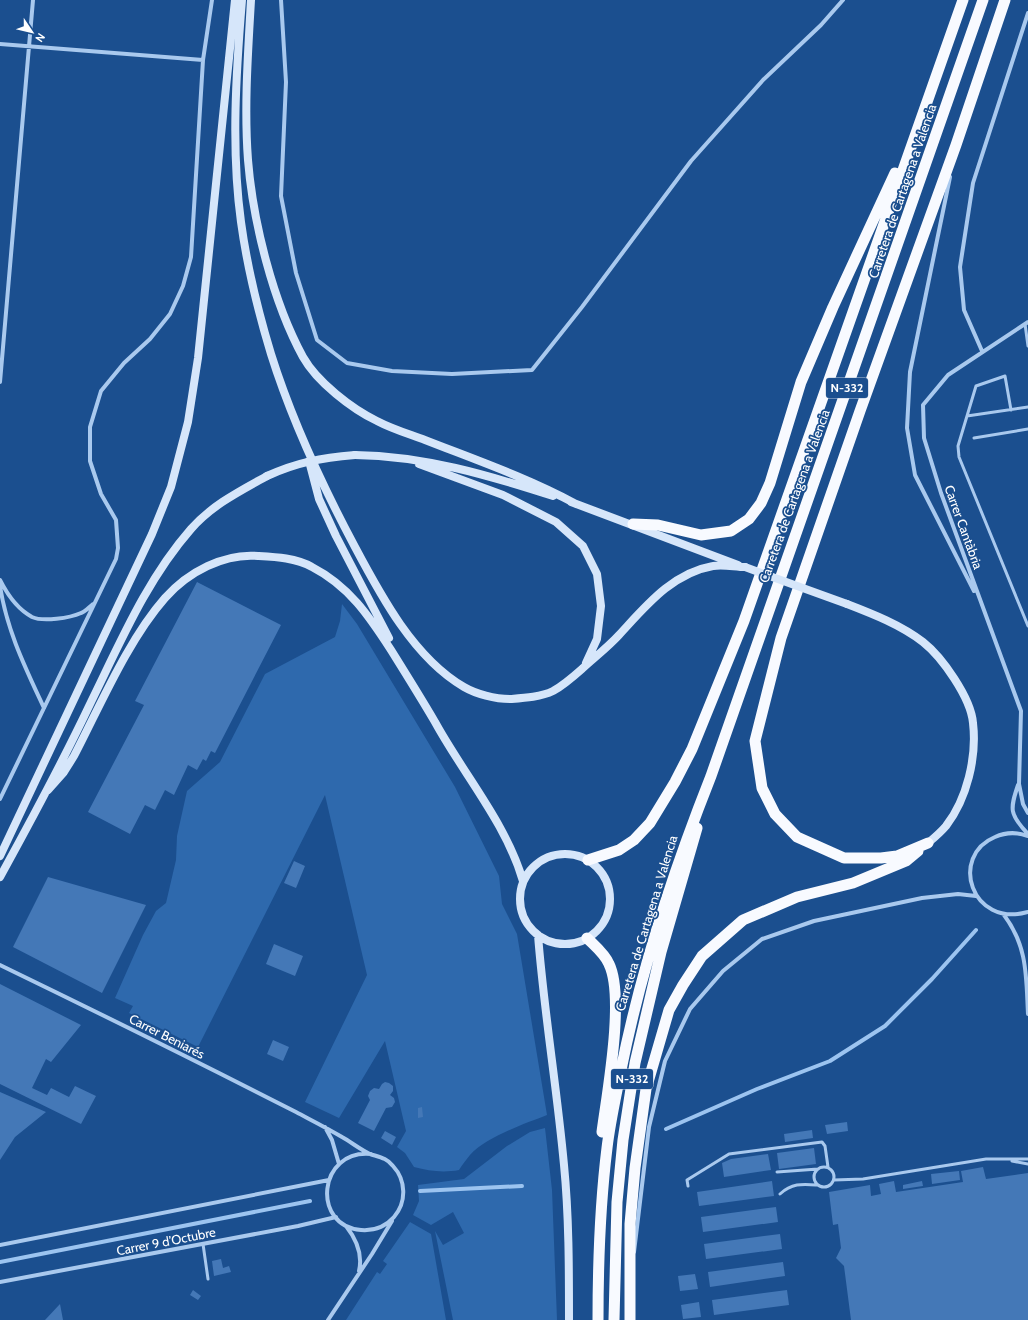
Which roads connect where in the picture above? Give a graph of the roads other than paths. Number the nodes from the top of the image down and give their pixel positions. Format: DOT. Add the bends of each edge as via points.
graph roads {
  1 [pos="33,0"];
  2 [pos="212,0"];
  3 [pos="235,0"];
  4 [pos="242,0"];
  5 [pos="251,0"];
  6 [pos="281,0"];
  7 [pos="843,0"];
  8 [pos="963,0"];
  9 [pos="983,0"];
  10 [pos="1005,0"];
  11 [pos="1028,13"];
  12 [pos="0,44"];
  13 [pos="29,46"];
  14 [pos="203,60"];
  15 [pos="921,116"];
  16 [pos="956,145"];
  17 [pos="1026,323"];
  18 [pos="1028,346"];
  19 [pos="982,351"];
  20 [pos="0,382"];
  21 [pos="1028,407"];
  22 [pos="1011,410"];
  23 [pos="967,416"];
  24 [pos="1028,429"];
  25 [pos="974,438"];
  26 [pos="306,447"];
  27 [pos="410,459"];
  28 [pos="576,504"];
  29 [pos="633,524"];
  30 [pos="745,567"];
  31 [pos="0,580"];
  32 [pos="0,586"];
  33 [pos="95,602"];
  34 [pos="982,607"];
  35 [pos="1028,626"];
  36 [pos="585,666"];
  37 [pos="408,676"];
  38 [pos="44,708"];
  39 [pos="711,776"];
  40 [pos="1019,784"];
  41 [pos="48,790"];
  42 [pos="0,799"];
  43 [pos="1028,812"];
  44 [pos="1028,835"];
  45 [pos="928,843"];
  46 [pos="0,856"];
  47 [pos="588,860"];
  48 [pos="0,876"];
  49 [pos="523,881"];
  50 [pos="976,896"];
  51 [pos="1028,912"];
  52 [pos="1004,915"];
  53 [pos="538,936"];
  54 [pos="587,938"];
  55 [pos="0,965"];
  56 [pos="1028,1014"];
  57 [pos="325,1126"];
  58 [pos="371,1154"];
  59 [pos="1007,1159"];
  60 [pos="1028,1159"];
  61 [pos="339,1164"];
  62 [pos="1028,1164"];
  63 [pos="828,1167"];
  64 [pos="818,1169"];
  65 [pos="777,1172"];
  66 [pos="329,1180"];
  67 [pos="834,1180"];
  68 [pos="817,1184"];
  69 [pos="688,1186"];
  70 [pos="780,1194"];
  71 [pos="601,1204"];
  72 [pos="336,1217"];
  73 [pos="394,1217"];
  74 [pos="345,1224"];
  75 [pos="0,1244"];
  76 [pos="203,1244"];
  77 [pos="359,1273"];
  78 [pos="208,1278"];
  79 [pos="0,1282"];
  80 [pos="628,1282"];
  81 [pos="328,1320"];
  82 [pos="569,1320"];
  83 [pos="598,1320"];
  84 [pos="614,1320"];
  85 [pos="630,1320"];
  1 -- 13 [label="street"];
  2 -- 14 [label="street"];
  3 -- 46 [label="main road" via="198,358 188,422 171,487 152,534"];
  4 -- 26 [label="main road" via="236,116 241,221 254,289 271,354"];
  5 -- 28 [label="main road" via="246,106 248,160 255,210 281,304 304,358 327,386 377,421 532,482"];
  6 -- 7 [label="street" via="286,82 281,196 296,273 317,340 347,363 392,370 452,374 532,370 691,161 764,80"];
  8 -- 15 [label="highway"];
  9 -- 39 [label="highway, Carretera de Cartagena a Valencia / N-332"];
  10 -- 16 [label="highway"];
  11 -- 19 [label="street" via="973,183 960,267 964,310"];
  12 -- 13 [label="street"];
  13 -- 14 [label="street"];
  13 -- 20 [label="street"];
  14 -- 33 [label="street" via="191,256 183,286 170,314 101,391 90,427 90,461 101,494 116,520 118,548 116,559"];
  15 -- 29 [label="highway" via="801,382 770,483 761,503 749,519 731,531 701,535 658,525"];
  15 -- 47 [label="highway" via="744,621 692,749 676,782 650,822 634,840 619,850"];
  16 -- 34 [label="street" via="910,372 907,428 915,475"];
  16 -- 45 [label="highway" via="781,638 755,741 762,788 775,814 797,837 844,858 897,856"];
  17 -- 18 [label="lane"];
  17 -- 19 [label="street, Carrer Cantàbria"];
  19 -- 34 [label="street, Carrer Cantàbria" via="948,375 923,405 924,438 941,494"];
  21 -- 22 [label="lane"];
  22 -- 23 [label="lane"];
  22 -- 23 [label="lane" via="1005,376 976,386"];
  23 -- 35 [label="lane" via="958,446 960,457"];
  24 -- 25 [label="lane"];
  26 -- 36 [label="main road" via="339,518 373,580 404,628 435,665 464,687 483,695 508,699 531,697 552,691"];
  26 -- 37 [label="main road" via="319,499"];
  27 -- 28 [label="main road" via="473,471"];
  27 -- 36 [label="main road" via="503,494 556,522 583,546 597,574 601,606 597,639"];
  27 -- 41 [label="main road, bridge" via="386,455 355,455 290,465 232,495 210,510 176,547 132,619"];
  28 -- 29 [label="main road"];
  29 -- 30 [label="main road"];
  30 -- 36 [label="main road" via="714,566 683,577 651,599 617,637"];
  30 -- 45 [label="main road, bridge" via="847,604 902,629 923,642 945,664 962,691 973,721 974,752 958,806 946,827"];
  31 -- 33 [label="street" via="7,594 33,618 62,619 82,613"];
  32 -- 38 [label="street" via="3,609 11,635"];
  33 -- 38 [label="street"];
  34 -- 40 [label="street, Carrer Cantàbria" via="1021,711"];
  37 -- 41 [label="main road" via="367,613 352,595 333,580 311,566 290,559 247,555 226,559 201,569 181,582 148,619 74,756"];
  37 -- 49 [label="main road" via="452,753 492,815 512,851"];
  38 -- 42 [label="street"];
  39 -- 71 [label="highway, Carretera de Cartagena a Valencia / N-332" via="680,855 632,1014 607,1146"];
  39 -- 84 [label="highway, Carretera de Cartagena a Valencia / N-332" via="661,952 634,1063 617,1202"];
  40 -- 43 [label="street" via="1023,804"];
  40 -- 44 [label="street" via="1011,805 1016,822"];
  41 -- 48 [label="main road"];
  44 -- 50 [label="street" via="1002,834 980,847 973,858 970,871"];
  45 -- 80 [label="highway" via="906,861 853,882 797,897 743,920 702,956 669,1010 646,1089 635,1168"];
  47 -- 49 [label="main road" via="569,854 551,856 534,865"];
  47 -- 54 [label="main road" via="605,878 610,900 604,922"];
  49 -- 53 [label="main road" via="519,896 521,911 527,925"];
  50 -- 52 [label="street" via="993,912"];
  50 -- 80 [label="street" via="958,894 922,898 814,921 762,939 723,971 690,1009 665,1061 649,1127 637,1238"];
  51 -- 52 [label="street"];
  52 -- 56 [label="street" via="1014,928 1025,960"];
  53 -- 54 [label="main road" via="562,944 575,943"];
  53 -- 82 [label="main road" via="567,1201"];
  54 -- 71 [label="highway" via="609,964 615,992 615,1023 600,1149"];
  55 -- 57 [label="street, Carrer Beniarés"];
  57 -- 58 [label="street, Carrer Beniarés"];
  57 -- 61 [label="street"];
  58 -- 61 [label="street" via="352,1156"];
  58 -- 73 [label="street" via="391,1163 401,1179 404,1190 402,1202"];
  59 -- 60 [label="lane"];
  59 -- 62 [label="lane"];
  59 -- 67 [label="lane" via="986,1159 863,1179"];
  61 -- 66 [label="street"];
  63 -- 64 [label="lane"];
  63 -- 67 [label="lane" via="834,1174"];
  63 -- 69 [label="lane" via="826,1146 822,1142 730,1154 687,1180"];
  64 -- 65 [label="lane"];
  64 -- 68 [label="lane" via="814,1178"];
  66 -- 72 [label="street" via="327,1199"];
  66 -- 75 [label="street"];
  67 -- 68 [label="lane" via="826,1187"];
  68 -- 70 [label="lane" via="797,1183"];
  71 -- 83 [label="highway, Carretera de Cartagena a Valencia / N-332"];
  72 -- 74 [label="street"];
  72 -- 76 [label="street, Carrer 9 d’Octubre"];
  73 -- 74 [label="street" via="383,1226 369,1230"];
  73 -- 77 [label="street"];
  74 -- 77 [label="street" via="359,1246"];
  76 -- 78 [label="lane"];
  76 -- 79 [label="street, Carrer 9 d’Octubre"];
  77 -- 81 [label="street"];
  80 -- 85 [label="highway"];
}
